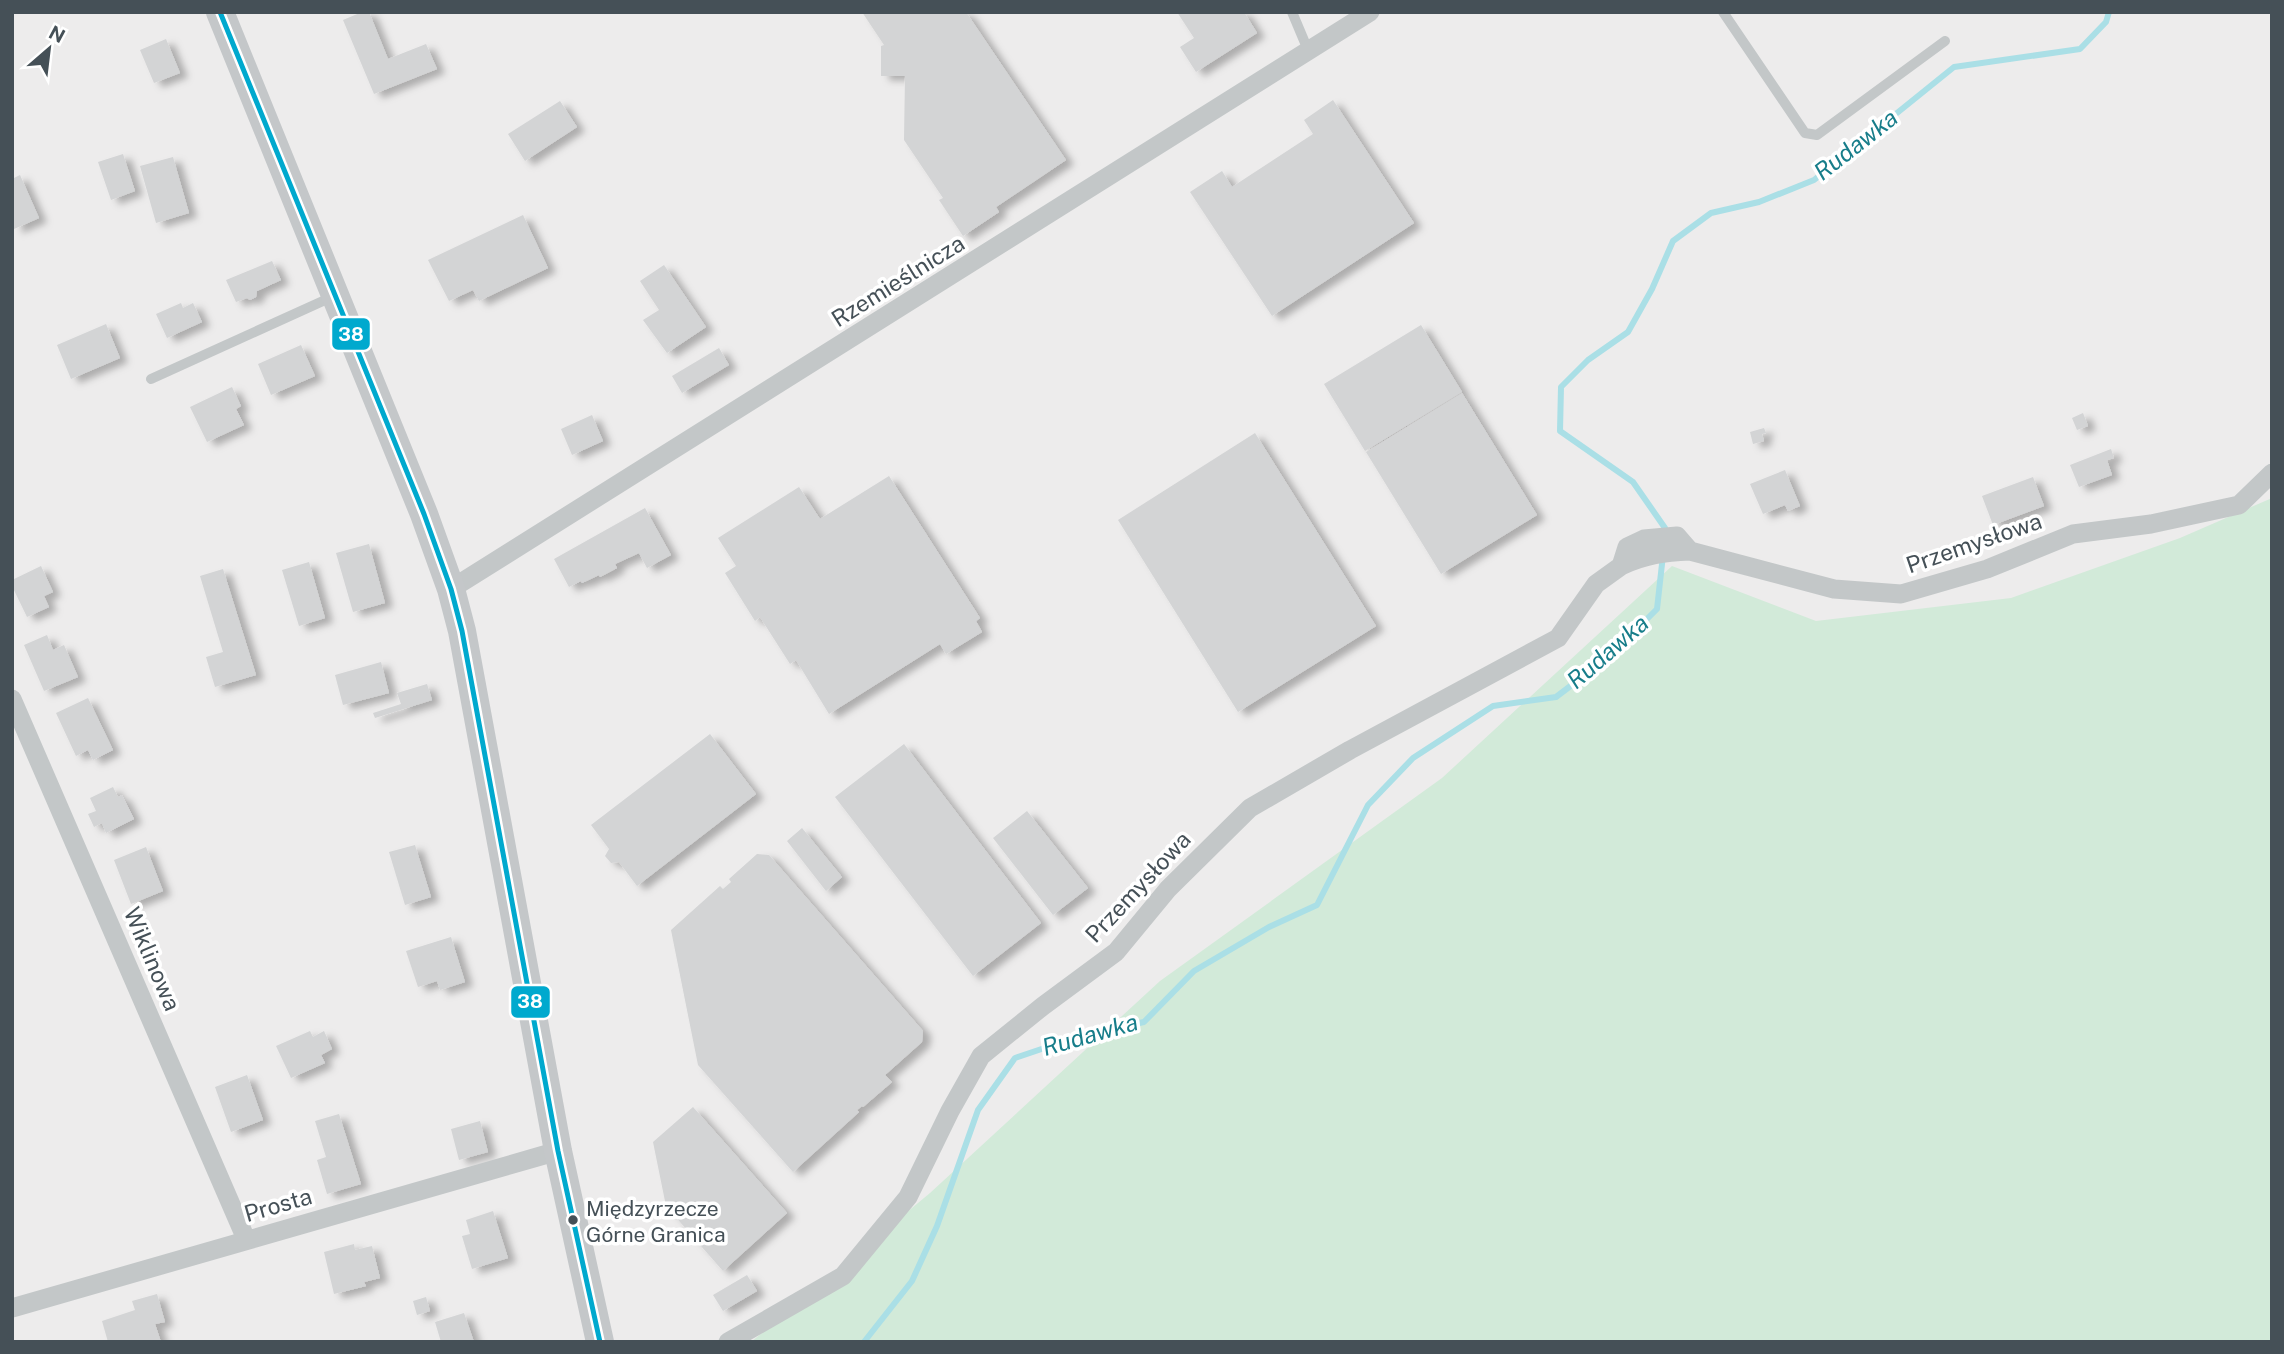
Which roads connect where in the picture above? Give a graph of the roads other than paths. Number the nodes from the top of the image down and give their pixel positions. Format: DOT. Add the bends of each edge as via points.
graph roads {
  1 [pos="220,12"];
  2 [pos="1292,12"];
  3 [pos="1370,12"];
  4 [pos="1723,12"];
  5 [pos="1945,41"];
  6 [pos="1308,50"];
  7 [pos="334,296"];
  8 [pos="151,379"];
  9 [pos="2272,473"];
  10 [pos="1690,551"];
  11 [pos="1621,566"];
  12 [pos="451,589"];
  13 [pos="12,699"];
  14 [pos="558,1151"];
  15 [pos="246,1239"];
  16 [pos="12,1308"];
  17 [pos="600,1342"];
  18 [pos="729,1342"];
  1 -- 7 [label="street"];
  2 -- 6 [label="lane"];
  3 -- 6 [label="street, Rzemieślnicza"];
  4 -- 5 [label="lane" via="1805,134 1817,135"];
  6 -- 12 [label="street, Rzemieślnicza"];
  7 -- 8 [label="lane"];
  7 -- 12 [label="street"];
  9 -- 10 [label="street, Przemysłowa" via="2239,505 2151,524 2073,534 1986,569 1901,594 1833,589"];
  10 -- 11 [label="street, Przemysłowa" via="1663,552"];
  10 -- 11 [label="street, Przemysłowa" via="1677,536 1644,539 1627,547"];
  11 -- 18 [label="street, Przemysłowa" via="1595,584 1558,638 1250,807 1168,889 1116,952 981,1056 908,1197 843,1276"];
  12 -- 14 [label="street" via="502,838"];
  13 -- 15 [label="street, Wiklinowa"];
  14 -- 15 [label="street, Prosta"];
  14 -- 17 [label="street"];
  15 -- 16 [label="street, Prosta"];
}
